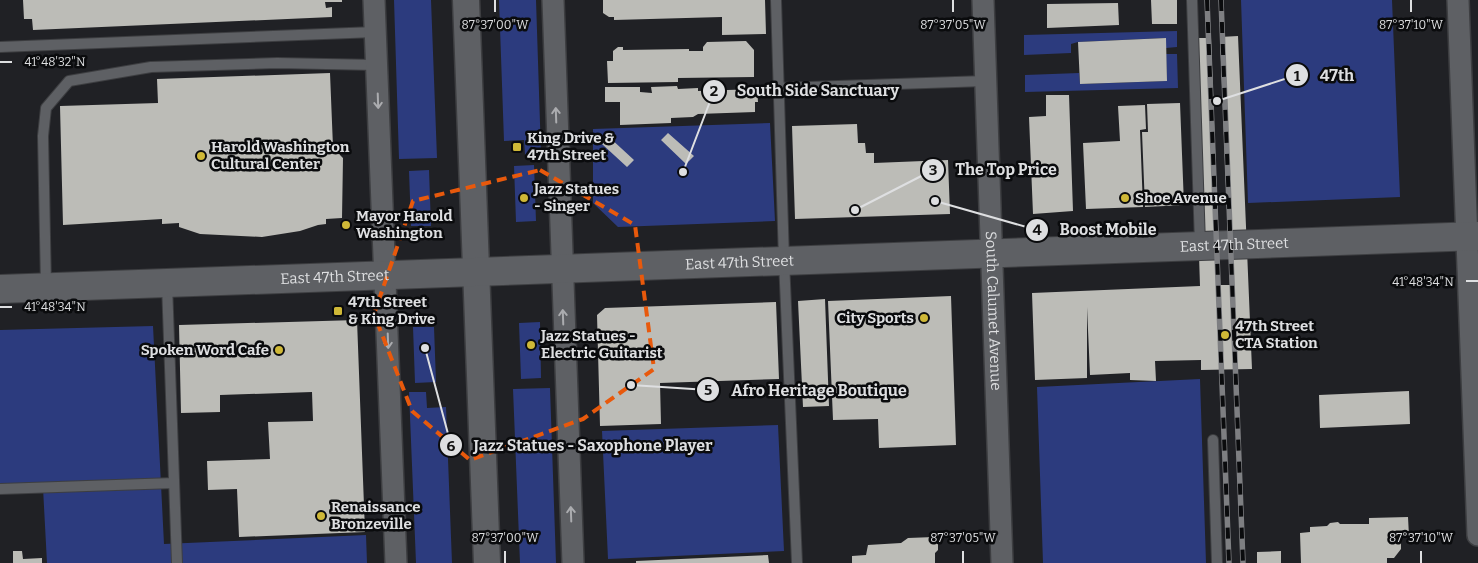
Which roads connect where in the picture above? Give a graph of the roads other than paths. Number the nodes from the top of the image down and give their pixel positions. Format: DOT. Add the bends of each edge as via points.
graph roads {
  1 [pos="374,0"];
  2 [pos="466,0"];
  3 [pos="553,0"];
  4 [pos="776,0"];
  5 [pos="983,0"];
  6 [pos="1192,0"];
  7 [pos="1458,0"];
  8 [pos="375,32"];
  9 [pos="0,47"];
  10 [pos="376,65"];
  11 [pos="985,81"];
  12 [pos="779,88"];
  13 [pos="1472,236"];
  14 [pos="1200,245"];
  15 [pos="991,253"];
  16 [pos="784,260"];
  17 [pos="561,268"];
  18 [pos="476,272"];
  19 [pos="385,275"];
  20 [pos="167,283"];
  21 [pos="46,288"];
  22 [pos="0,289"];
  23 [pos="1476,417"];
  24 [pos="1213,440"];
  25 [pos="174,483"];
  26 [pos="0,489"];
  27 [pos="1478,535"];
  28 [pos="177,563"];
  29 [pos="396,563"];
  30 [pos="487,563"];
  31 [pos="573,563"];
  32 [pos="797,563"];
  33 [pos="1002,563"];
  34 [pos="1218,563"];
  1 -- 8 [label="street"];
  2 -- 18 [label="street"];
  17 -- 3 [label="street, one-way"];
  4 -- 12 [label="lane"];
  5 -- 11 [label="street, South Calumet Avenue"];
  6 -- 14 [label="lane"];
  7 -- 13 [label="street"];
  8 -- 9 [label="lane"];
  8 -- 10 [label="street"];
  10 -- 19 [label="street, one-way"];
  10 -- 21 [label="lane" via="277,63 151,68 69,81 46,108 43,136"];
  11 -- 12 [label="lane"];
  11 -- 15 [label="street, South Calumet Avenue"];
  12 -- 16 [label="lane"];
  13 -- 14 [label="main road, East 47th Street"];
  13 -- 23 [label="street"];
  14 -- 15 [label="main road, East 47th Street"];
  15 -- 16 [label="main road, East 47th Street"];
  15 -- 33 [label="street, South Calumet Avenue"];
  16 -- 17 [label="main road, East 47th Street"];
  16 -- 32 [label="lane"];
  17 -- 18 [label="main road, East 47th Street"];
  31 -- 17 [label="street, one-way"];
  18 -- 19 [label="main road, East 47th Street"];
  18 -- 30 [label="street"];
  19 -- 20 [label="main road, East 47th Street"];
  19 -- 29 [label="street, one-way"];
  20 -- 21 [label="main road, East 47th Street"];
  20 -- 25 [label="lane"];
  21 -- 22 [label="main road, East 47th Street"];
  23 -- 27 [label="street"];
  24 -- 34 [label="lane"];
  25 -- 26 [label="lane"];
  25 -- 28 [label="lane"];
}
